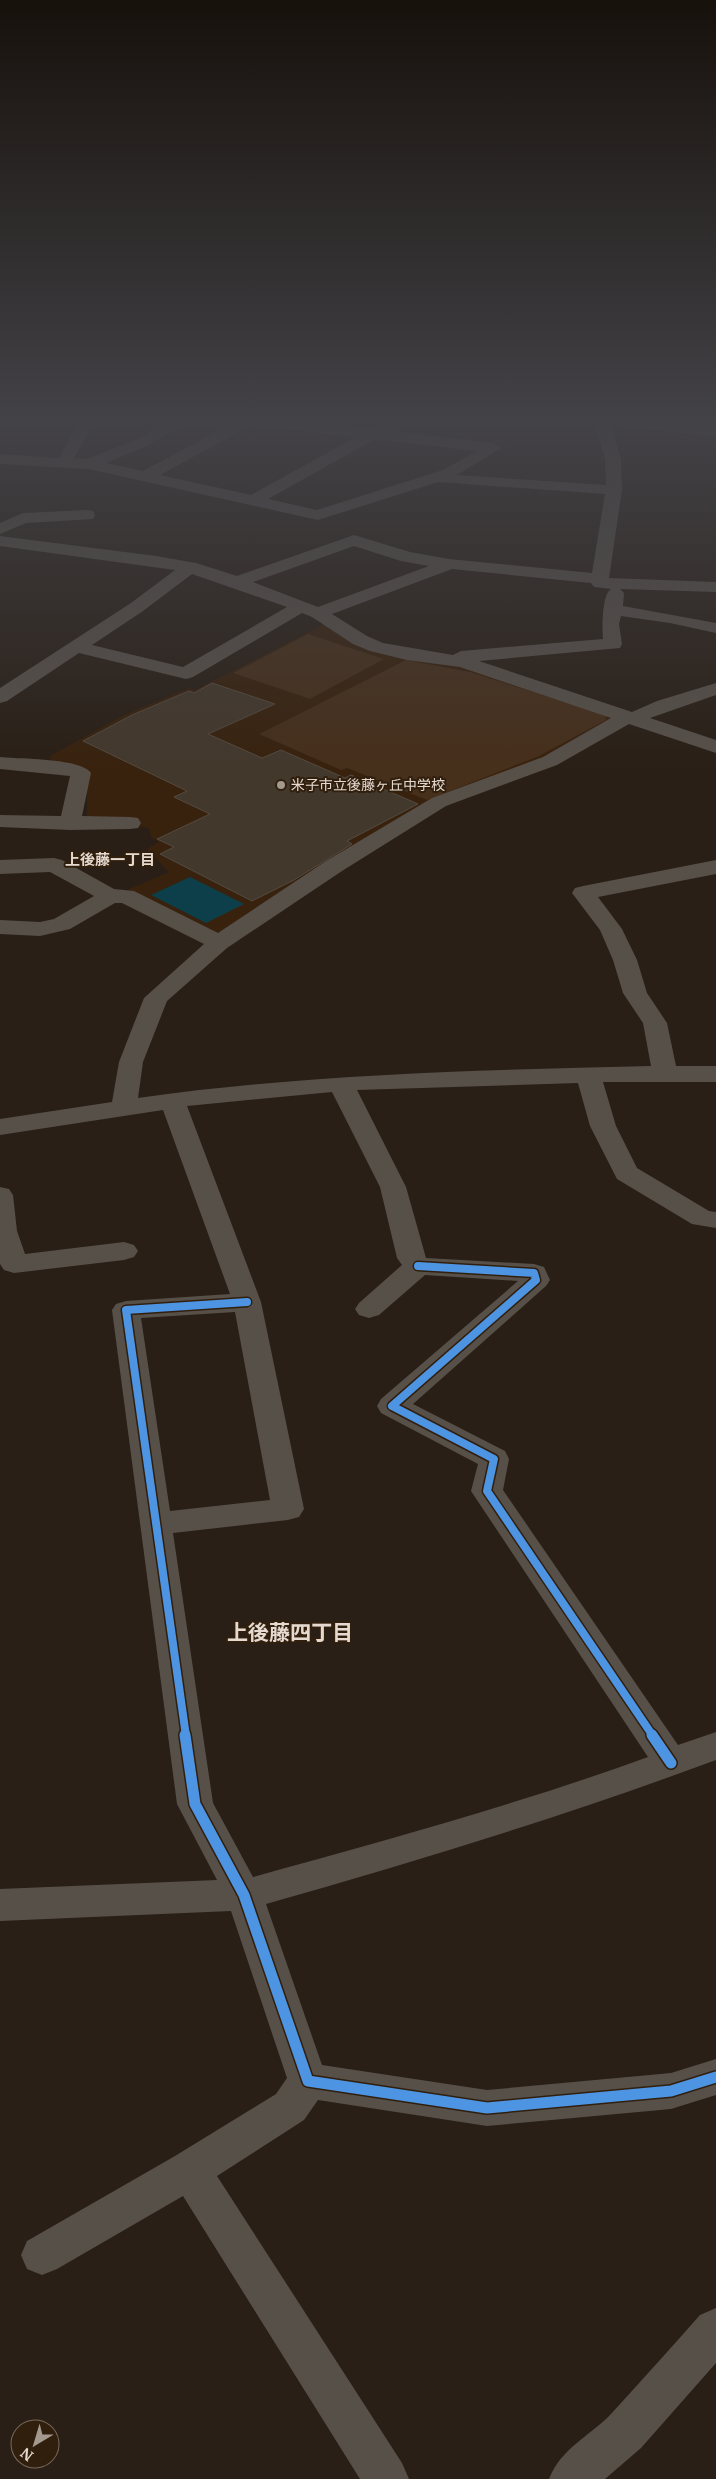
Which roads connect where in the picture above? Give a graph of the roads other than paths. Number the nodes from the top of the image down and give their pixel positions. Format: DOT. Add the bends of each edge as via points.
graph roads {
  1 [pos="610,537"];
  2 [pos="0,541"];
  3 [pos="450,564"];
  4 [pos="190,567"];
  5 [pos="607,581"];
  6 [pos="238,582"];
  7 [pos="716,587"];
  8 [pos="310,610"];
  9 [pos="614,610"];
  10 [pos="716,628"];
  11 [pos="76,647"];
  12 [pos="450,660"];
  13 [pos="716,689"];
  14 [pos="0,697"];
  15 [pos="630,718"];
  16 [pos="716,747"];
  17 [pos="0,762"];
  18 [pos="0,821"];
  19 [pos="130,823"];
  20 [pos="70,824"];
  21 [pos="0,867"];
  22 [pos="716,867"];
  23 [pos="110,896"];
  24 [pos="0,927"];
  25 [pos="218,943"];
  26 [pos="665,1073"];
  27 [pos="716,1074"];
  28 [pos="588,1076"];
  29 [pos="341,1084"];
  30 [pos="173,1102"];
  31 [pos="124,1107"];
  32 [pos="0,1127"];
  33 [pos="0,1195"];
  34 [pos="716,1220"];
  35 [pos="124,1251"];
  36 [pos="418,1266"];
  37 [pos="247,1302"];
  38 [pos="369,1309"];
  39 [pos="157,1524"];
  40 [pos="716,1746"];
  41 [pos="671,1762"];
  42 [pos="244,1896"];
  43 [pos="0,1904"];
  44 [pos="716,2077"];
  45 [pos="308,2080"];
  46 [pos="190,2170"];
  47 [pos="42,2255"];
  48 [pos="716,2330"];
  49 [pos="386,2479"];
  50 [pos="572,2479"];
  1 -- 5 [label="street"];
  2 -- 4 [label="street"];
  3 -- 5 [label="street"];
  3 -- 6 [label="street" via="406,557 354,540"];
  3 -- 8 [label="street"];
  4 -- 6 [label="street"];
  4 -- 11 [label="street"];
  5 -- 7 [label="street"];
  5 -- 9 [label="street"];
  6 -- 8 [label="street"];
  8 -- 11 [label="street" via="186,673"];
  8 -- 12 [label="street" via="377,647"];
  9 -- 10 [label="street"];
  9 -- 12 [label="street" via="610,624 612,644"];
  11 -- 14 [label="street"];
  12 -- 15 [label="street"];
  13 -- 15 [label="street"];
  15 -- 16 [label="street"];
  15 -- 25 [label="street" via="550,761 439,802 334,866"];
  17 -- 20 [label="street" via="82,773"];
  18 -- 20 [label="street"];
  19 -- 20 [label="street"];
  21 -- 23 [label="street" via="54,865"];
  22 -- 26 [label="street" via="583,892 610,928 625,960 635,993 655,1023"];
  23 -- 24 [label="street" via="62,924 40,929"];
  23 -- 25 [label="street" via="126,896"];
  25 -- 31 [label="street" via="156,998 131,1062"];
  26 -- 27 [label="street"];
  26 -- 28 [label="street"];
  28 -- 29 [label="street"];
  28 -- 34 [label="street" via="603,1126 626,1174 702,1218"];
  29 -- 30 [label="street"];
  29 -- 36 [label="street" via="393,1187 411,1258"];
  30 -- 31 [label="street"];
  30 -- 37 [label="street"];
  31 -- 32 [label="street"];
  33 -- 35 [label="street" via="3,1232 14,1264"];
  36 -- 38 [label="street"];
  36 -- 41 [label="street" via="534,1273 536,1280 392,1406 494,1459 487,1491"];
  37 -- 39 [label="street" via="126,1310"];
  37 -- 39 [label="street" via="288,1509"];
  39 -- 42 [label="street" via="195,1804"];
  40 -- 41 [label="street"];
  41 -- 42 [label="street" via="584,1794"];
  42 -- 43 [label="street"];
  42 -- 45 [label="street"];
  44 -- 45 [label="street" via="671,2091 487,2108"];
  45 -- 46 [label="street" via="290,2107"];
  46 -- 47 [label="street"];
  46 -- 49 [label="street"];
  48 -- 50 [label="street" via="626,2432"];
}
